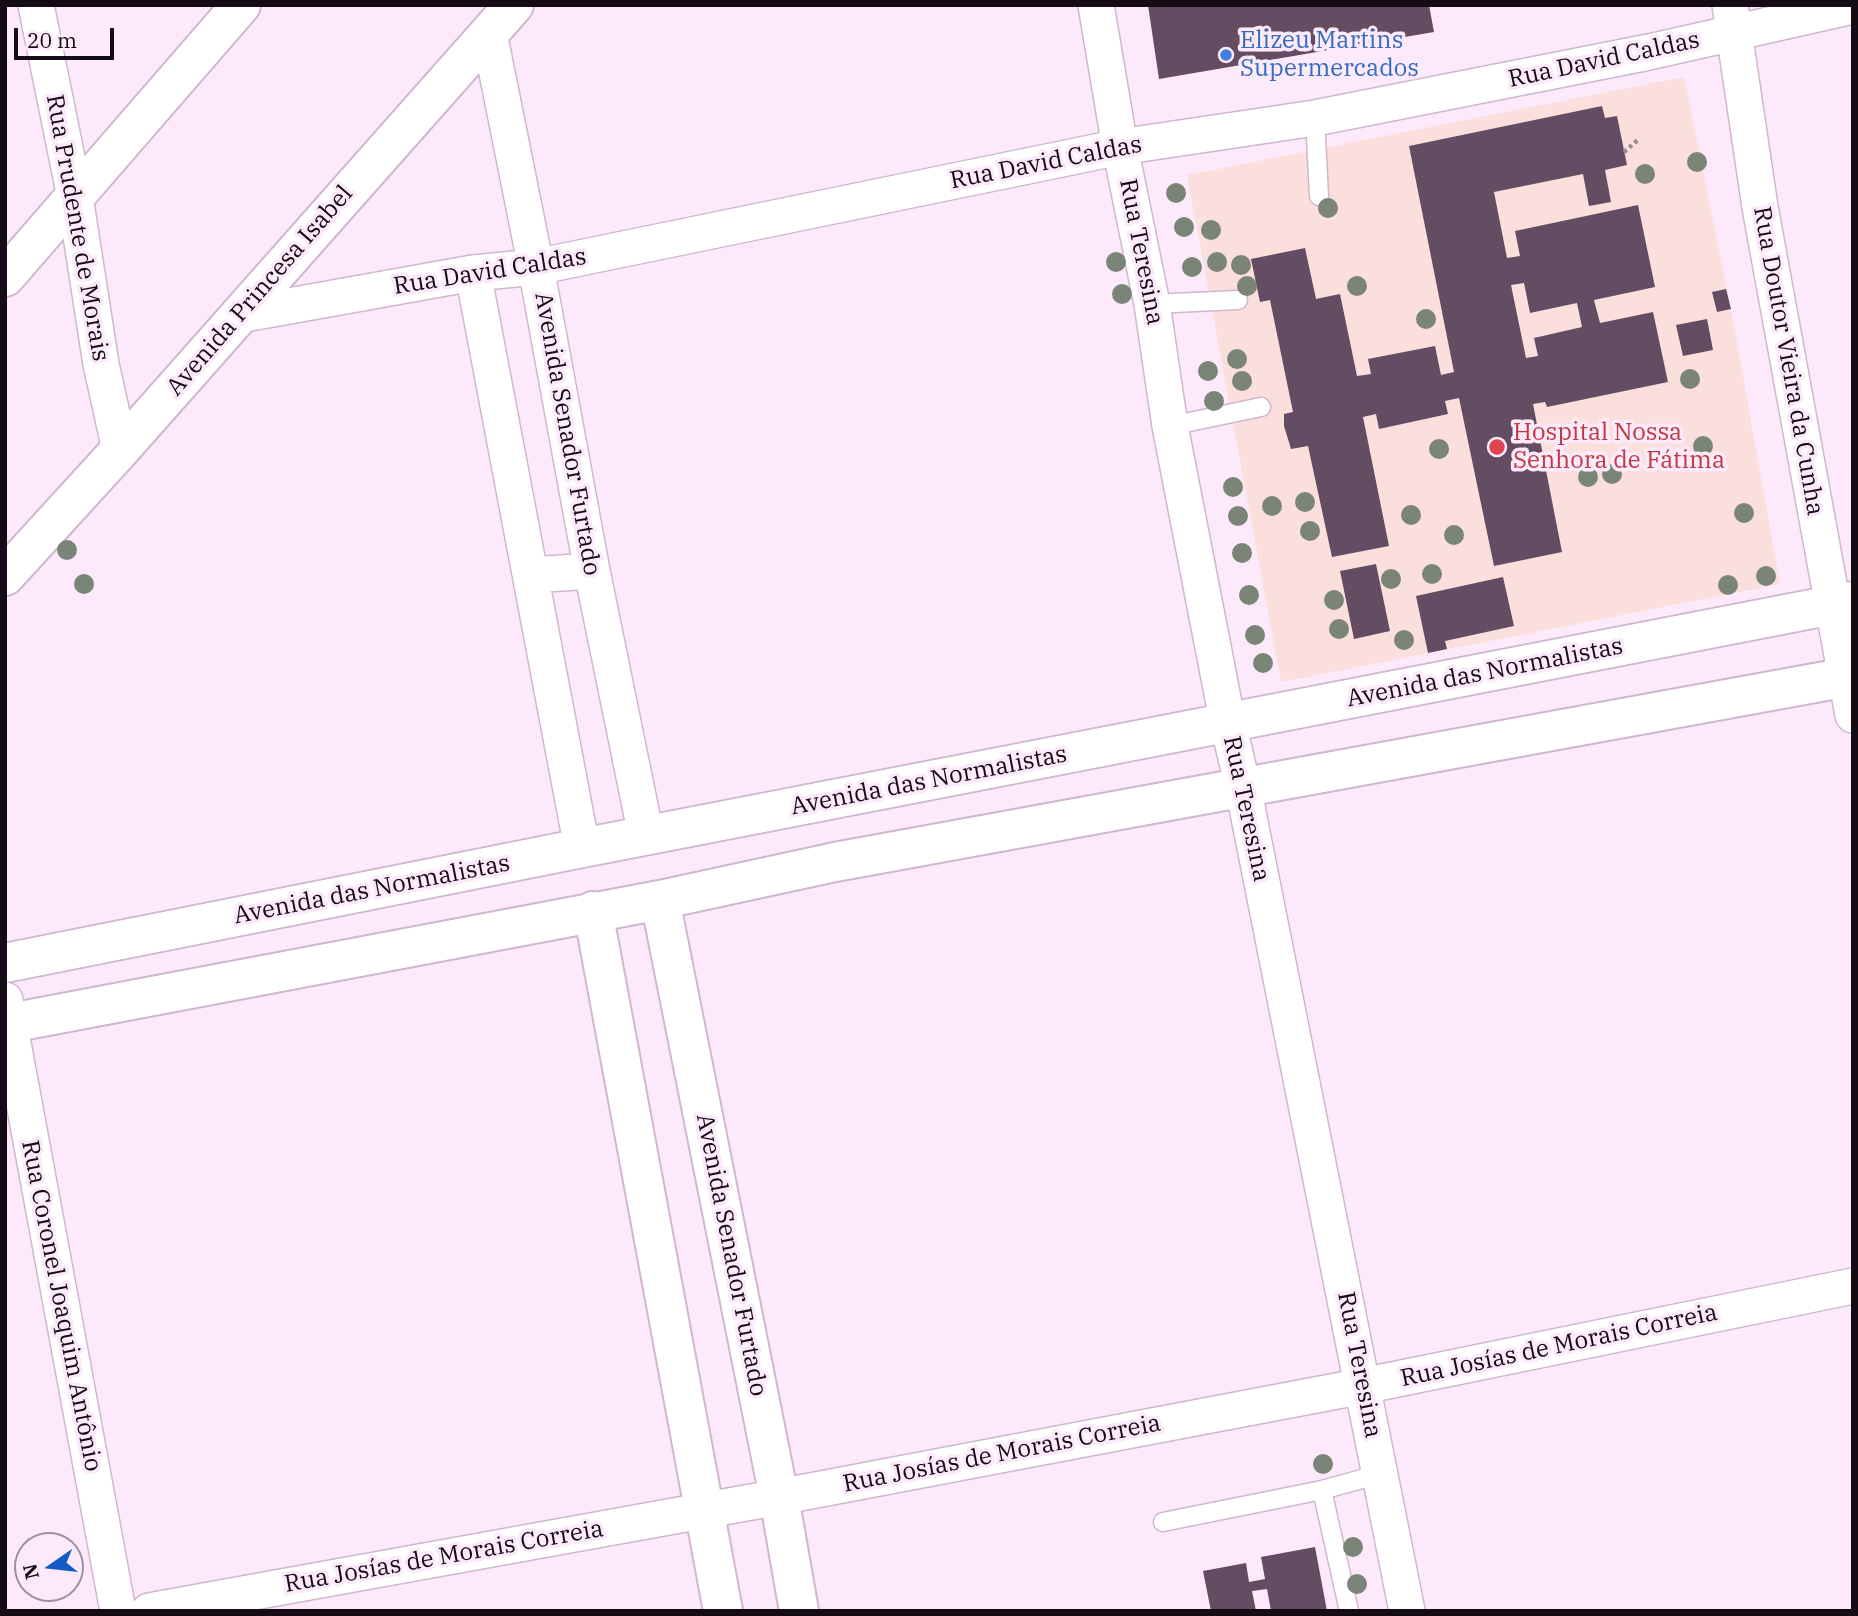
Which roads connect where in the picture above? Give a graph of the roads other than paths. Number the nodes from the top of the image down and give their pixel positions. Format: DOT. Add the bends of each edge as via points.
graph roads {
  1 [pos="36,5"];
  2 [pos="241,5"];
  3 [pos="1096,5"];
  4 [pos="1853,6"];
  5 [pos="1733,18"];
  6 [pos="502,19"];
  7 [pos="1315,118"];
  8 [pos="1120,147"];
  9 [pos="1319,196"];
  10 [pos="75,197"];
  11 [pos="537,267"];
  12 [pos="472,273"];
  13 [pos="5,277"];
  14 [pos="1238,300"];
  15 [pos="1152,304"];
  16 [pos="239,315"];
  17 [pos="1261,407"];
  18 [pos="1171,426"];
  19 [pos="120,450"];
  20 [pos="592,571"];
  21 [pos="531,575"];
  22 [pos="5,576"];
  23 [pos="1842,602"];
  24 [pos="1849,677"];
  25 [pos="1853,715"];
  26 [pos="1228,724"];
  27 [pos="1243,787"];
  28 [pos="646,835"];
  29 [pos="582,848"];
  30 [pos="660,900"];
  31 [pos="593,911"];
  32 [pos="5,963"];
  33 [pos="6,1016"];
  34 [pos="1853,1286"];
  35 [pos="1363,1386"];
  36 [pos="1380,1474"];
  37 [pos="1322,1490"];
  38 [pos="779,1497"];
  39 [pos="704,1509"];
  40 [pos="1163,1522"];
  41 [pos="118,1611"];
  42 [pos="149,1611"];
  43 [pos="723,1611"];
  44 [pos="799,1611"];
  45 [pos="1349,1611"];
  46 [pos="1406,1611"];
  1 -- 10 [label="street, Rua Prudente de Morais"];
  2 -- 10 [label="street"];
  3 -- 8 [label="street, Rua Teresina"];
  4 -- 5 [label="street, Rua David Caldas"];
  5 -- 7 [label="street, Rua David Caldas" via="1649,62"];
  5 -- 23 [label="street, Rua Doutor Vieira da Cunha" via="1760,207"];
  6 -- 11 [label="street, Avenida Senador Furtado"];
  6 -- 16 [label="street, Avenida Princesa Isabel"];
  7 -- 8 [label="street, Rua David Caldas"];
  7 -- 9 [label="lane"];
  8 -- 11 [label="street, Rua David Caldas"];
  8 -- 15 [label="street, Rua Teresina"];
  10 -- 13 [label="street"];
  10 -- 19 [label="street, Rua Prudente de Morais" via="101,364"];
  11 -- 12 [label="street, Rua David Caldas"];
  11 -- 20 [label="street, Avenida Senador Furtado"];
  12 -- 16 [label="street, Rua David Caldas"];
  12 -- 21 [label="street"];
  14 -- 15 [label="lane"];
  15 -- 18 [label="street, Rua Teresina"];
  16 -- 19 [label="street, Avenida Princesa Isabel"];
  17 -- 18 [label="lane"];
  18 -- 26 [label="street, Rua Teresina"];
  19 -- 22 [label="street, Avenida Princesa Isabel"];
  20 -- 21 [label="street"];
  20 -- 28 [label="street, Avenida Senador Furtado"];
  21 -- 29 [label="street"];
  23 -- 24 [label="street, Rua Doutor Vieira da Cunha"];
  23 -- 26 [label="street, Avenida das Normalistas"];
  24 -- 25 [label="street, Rua Doutor Vieira da Cunha"];
  24 -- 27 [label="street"];
  26 -- 27 [label="street, Rua Teresina"];
  26 -- 28 [label="street, Avenida das Normalistas"];
  27 -- 30 [label="street" via="835,862"];
  27 -- 35 [label="street, Rua Teresina"];
  28 -- 29 [label="street, Avenida das Normalistas"];
  29 -- 32 [label="street, Avenida das Normalistas"];
  30 -- 31 [label="street"];
  30 -- 38 [label="street, Avenida Senador Furtado"];
  31 -- 33 [label="street"];
  31 -- 39 [label="street"];
  33 -- 41 [label="street, Rua Coronel Joaquim Antônio"];
  34 -- 35 [label="street, Rua Josías de Morais Correia"];
  35 -- 36 [label="street, Rua Teresina"];
  35 -- 38 [label="street, Rua Josías de Morais Correia"];
  36 -- 37 [label="lane"];
  36 -- 46 [label="street, Rua Teresina"];
  37 -- 40 [label="lane"];
  37 -- 45 [label="lane"];
  38 -- 39 [label="street, Rua Josías de Morais Correia"];
  38 -- 44 [label="street, Avenida Senador Furtado"];
  39 -- 42 [label="street, Rua Josías de Morais Correia"];
  39 -- 43 [label="street"];
}
